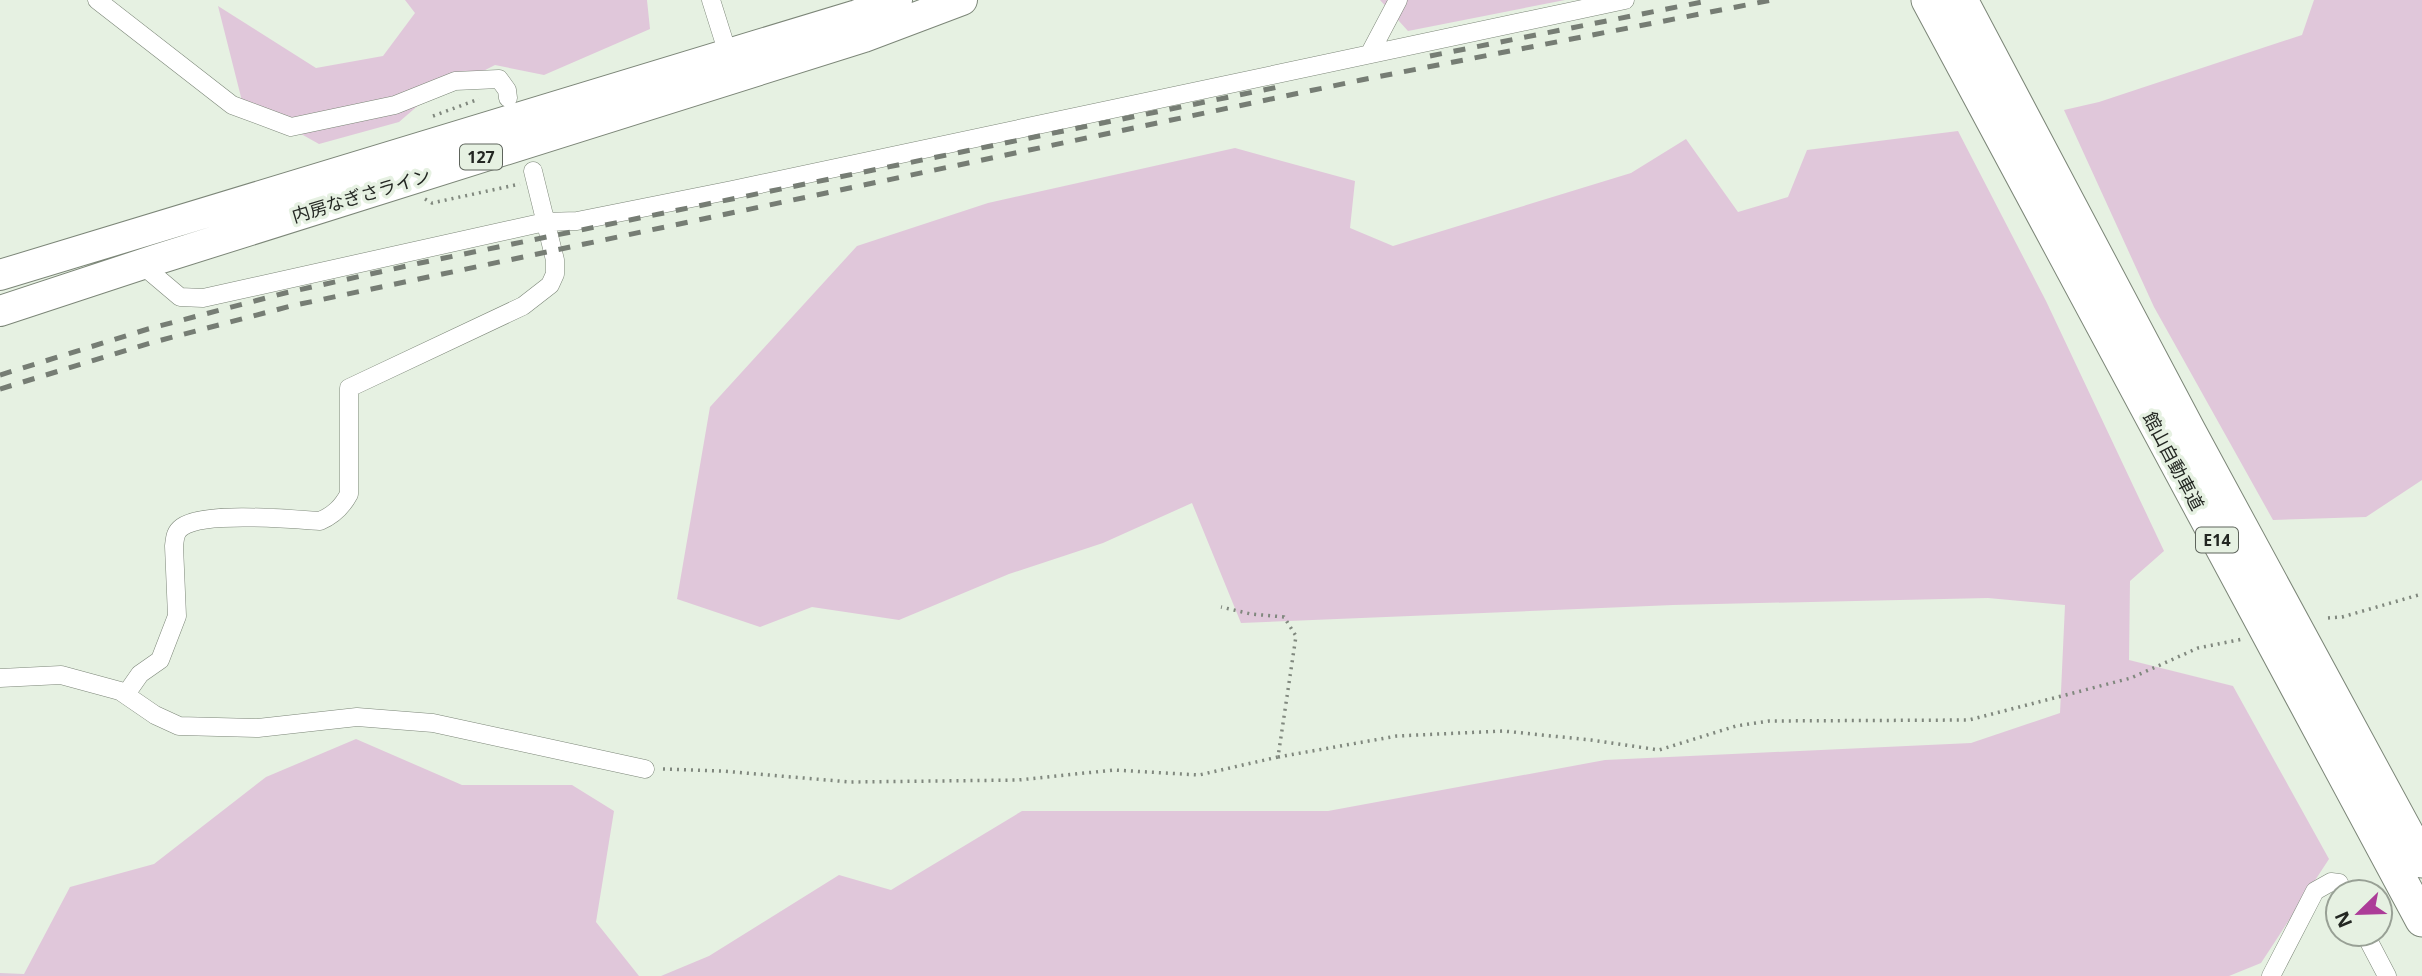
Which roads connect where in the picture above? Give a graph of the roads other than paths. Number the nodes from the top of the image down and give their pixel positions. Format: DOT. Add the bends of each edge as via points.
graph roads {
  1 [pos="97,0"];
  2 [pos="711,0"];
  3 [pos="897,0"];
  4 [pos="962,0"];
  5 [pos="1398,0"];
  6 [pos="1625,0"];
  7 [pos="1928,0"];
  8 [pos="1961,0"];
  9 [pos="1370,53"];
  10 [pos="728,54"];
  11 [pos="508,98"];
  12 [pos="2024,149"];
  13 [pos="534,176"];
  14 [pos="545,222"];
  15 [pos="141,264"];
  16 [pos="0,275"];
  17 [pos="0,311"];
  18 [pos="0,678"];
  19 [pos="126,694"];
  20 [pos="645,769"];
  21 [pos="2422,861"];
  22 [pos="2324,886"];
  23 [pos="2422,920"];
  24 [pos="2372,948"];
  25 [pos="2271,976"];
  26 [pos="2387,976"];
  1 -- 11 [label="street" via="232,105 291,127 395,106 455,81 499,79"];
  2 -- 10 [label="street"];
  3 -- 10 [label="highway, 内房なぎさライン / 127"];
  4 -- 15 [label="highway, 内房なぎさライン / 127" via="864,37"];
  5 -- 9 [label="street"];
  6 -- 9 [label="street"];
  7 -- 12 [label="highway, 館山自動車道 / E14"];
  8 -- 12 [label="highway, 館山自動車道 / E14"];
  9 -- 14 [label="street" via="732,190"];
  10 -- 16 [label="highway, 内房なぎさライン / 127"];
  12 -- 21 [label="highway, 館山自動車道 / E14" via="2189,431"];
  12 -- 23 [label="highway, 館山自動車道 / E14"];
  13 -- 14 [label="street"];
  14 -- 15 [label="street" via="202,298 180,297"];
  14 -- 19 [label="street" via="555,260 550,285 523,306 349,388 349,494 337,511 320,521 227,517 180,528 174,546 177,616 160,660 140,674"];
  15 -- 17 [label="highway, 内房なぎさライン / 127"];
  18 -- 19 [label="street" via="61,675"];
  19 -- 20 [label="street" via="179,726 258,728 357,717 433,723"];
  22 -- 25 [label="street" via="2315,891"];
  24 -- 26 [label="street"];
}
